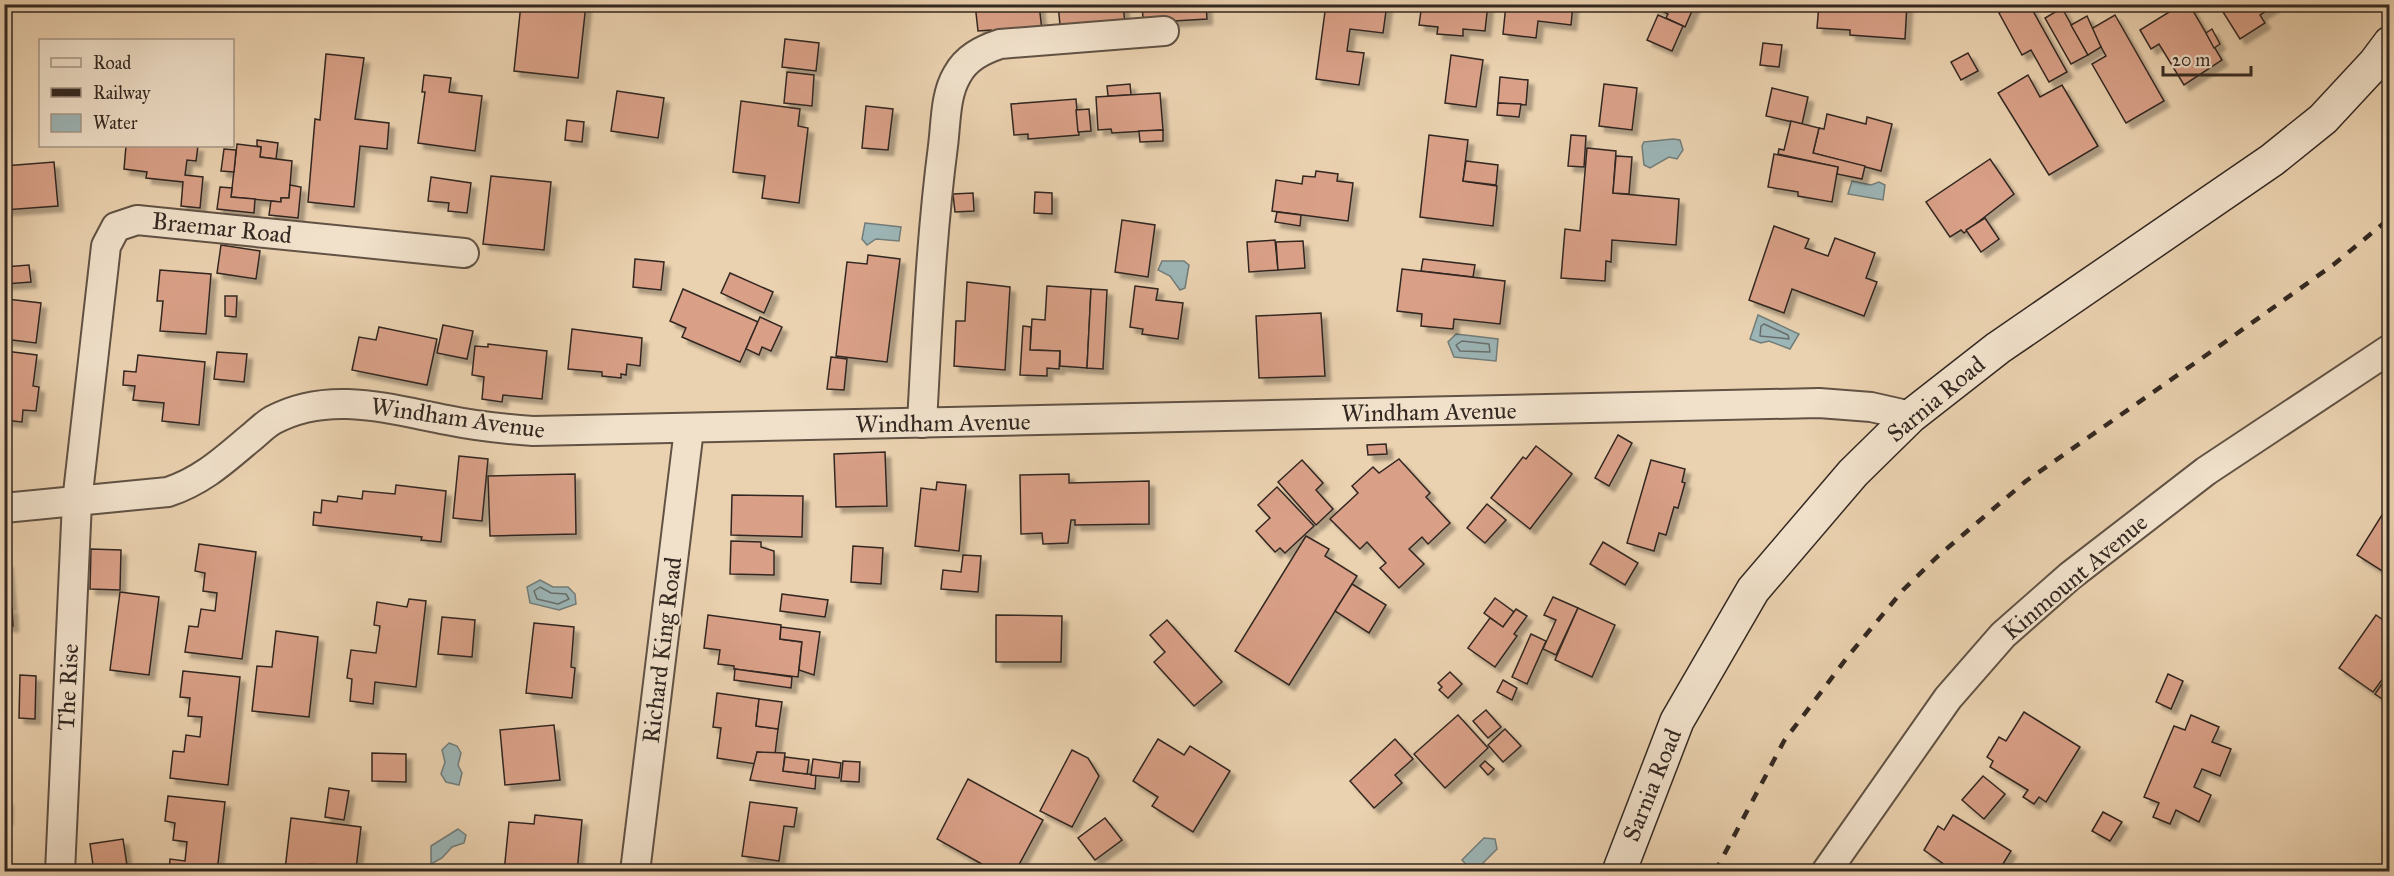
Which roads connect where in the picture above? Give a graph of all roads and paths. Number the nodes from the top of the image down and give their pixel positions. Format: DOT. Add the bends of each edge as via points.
graph roads {
  1 [pos="1164,31"];
  2 [pos="2390,44"];
  3 [pos="464,253"];
  4 [pos="2390,349"];
  5 [pos="1911,416"];
  6 [pos="922,423"];
  7 [pos="689,429"];
  8 [pos="77,502"];
  9 [pos="4,508"];
  10 [pos="60,872"];
  11 [pos="635,872"];
  12 [pos="1619,872"];
  13 [pos="1826,872"];
  1 -- 6 [label="street" via="1000,44 970,58 957,74 950,92 938,182"];
  2 -- 5 [label="main road, Sarnia Road" via="2323,119 2272,160 1998,348"];
  3 -- 8 [label="street, Braemar Road" via="137,220 116,227 106,246"];
  4 -- 13 [label="street, Kinmount Avenue" via="2206,471 2070,576 2003,635 1948,698"];
  5 -- 6 [label="street, Windham Avenue" via="1871,407 1818,403"];
  5 -- 12 [label="main road, Sarnia Road" via="1853,473 1753,590 1677,721"];
  6 -- 7 [label="street, Windham Avenue"];
  7 -- 8 [label="street, Windham Avenue" via="533,431 380,407 321,403 271,421 192,484 168,492"];
  7 -- 11 [label="street, Richard King Road"];
  8 -- 9 [label="street, Windham Avenue"];
  8 -- 10 [label="street, The Rise"];
}
